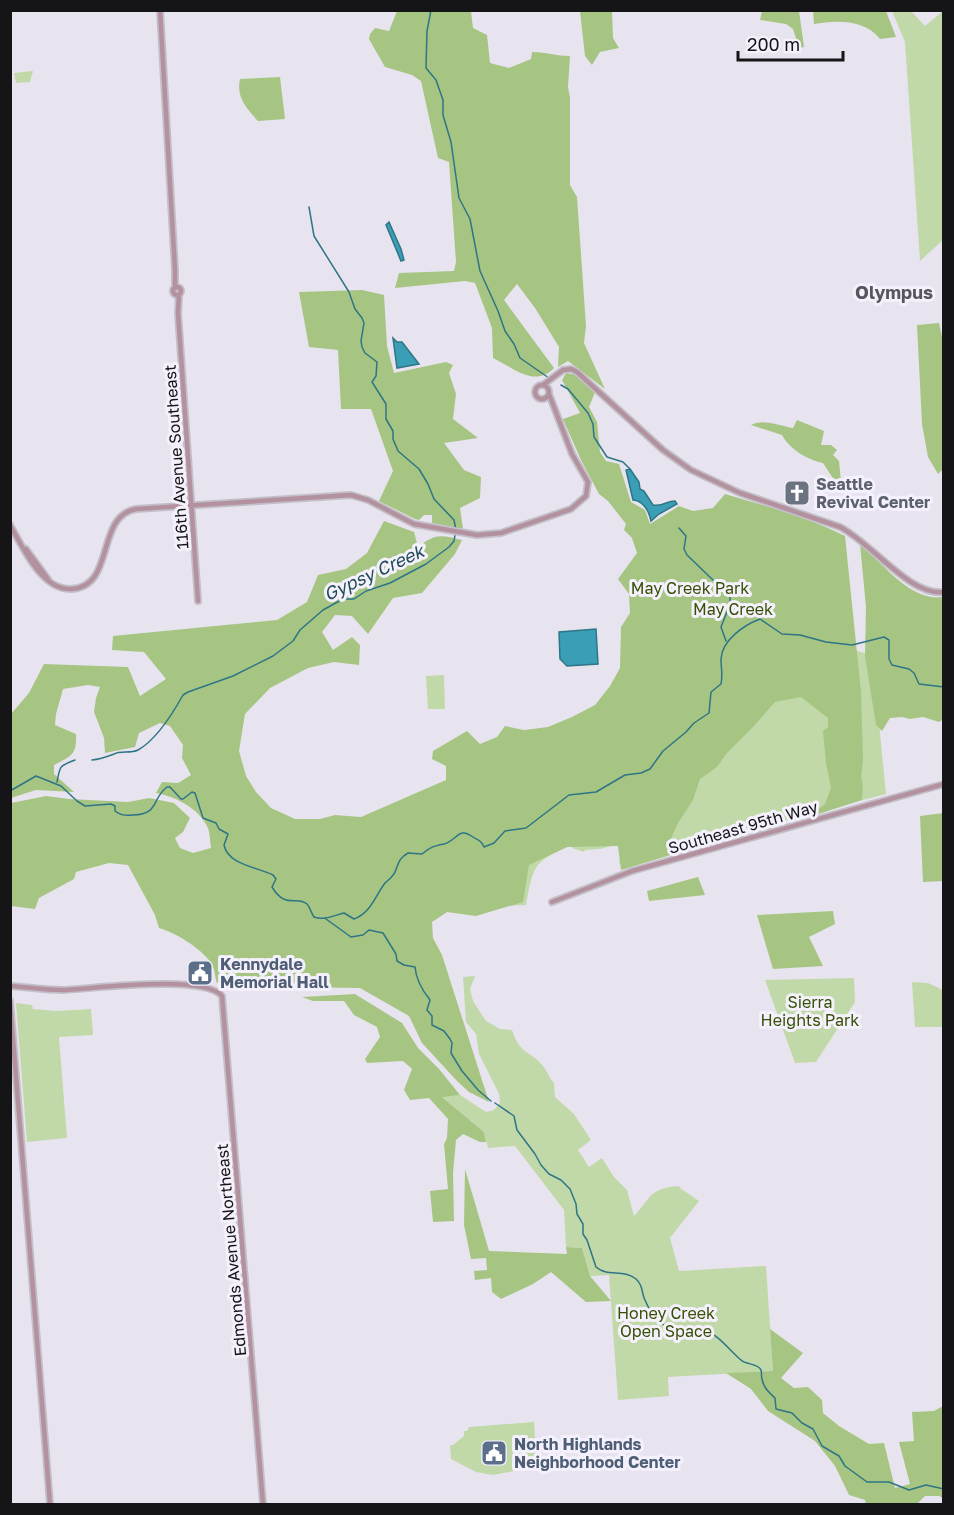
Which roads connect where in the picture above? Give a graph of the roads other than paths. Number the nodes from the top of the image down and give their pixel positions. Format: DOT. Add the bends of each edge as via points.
graph roads {
  1 [pos="160,10"];
  2 [pos="557,375"];
  3 [pos="543,386"];
  4 [pos="548,392"];
  5 [pos="542,399"];
  6 [pos="555,410"];
  7 [pos="191,505"];
  8 [pos="10,525"];
  9 [pos="944,592"];
  10 [pos="198,601"];
  11 [pos="944,784"];
  12 [pos="552,902"];
  13 [pos="10,986"];
  14 [pos="10,1001"];
  15 [pos="50,1504"];
  16 [pos="263,1504"];
  1 -- 7 [label="street, 116th Avenue Southeast"];
  2 -- 3 [label="street"];
  2 -- 4 [label="street"];
  2 -- 9 [label="street" via="565,369 577,372 691,470 740,493 840,527 915,585 929,592"];
  3 -- 4 [label="street"];
  3 -- 5 [label="street" via="535,392"];
  4 -- 5 [label="street"];
  4 -- 6 [label="street"];
  5 -- 6 [label="street"];
  6 -- 7 [label="street" via="574,460 588,482 586,496 564,512 501,533 468,535 423,526 351,495"];
  7 -- 8 [label="street" via="126,511 116,521 100,567 91,581 77,588 56,586 36,569"];
  7 -- 10 [label="street, 116th Avenue Southeast"];
  11 -- 12 [label="street, Southeast 95th Way" via="643,868"];
  13 -- 16 [label="street, Edmonds Avenue Northeast" via="60,990 172,984 204,988 220,995 224,1004"];
  14 -- 15 [label="street"];
}
